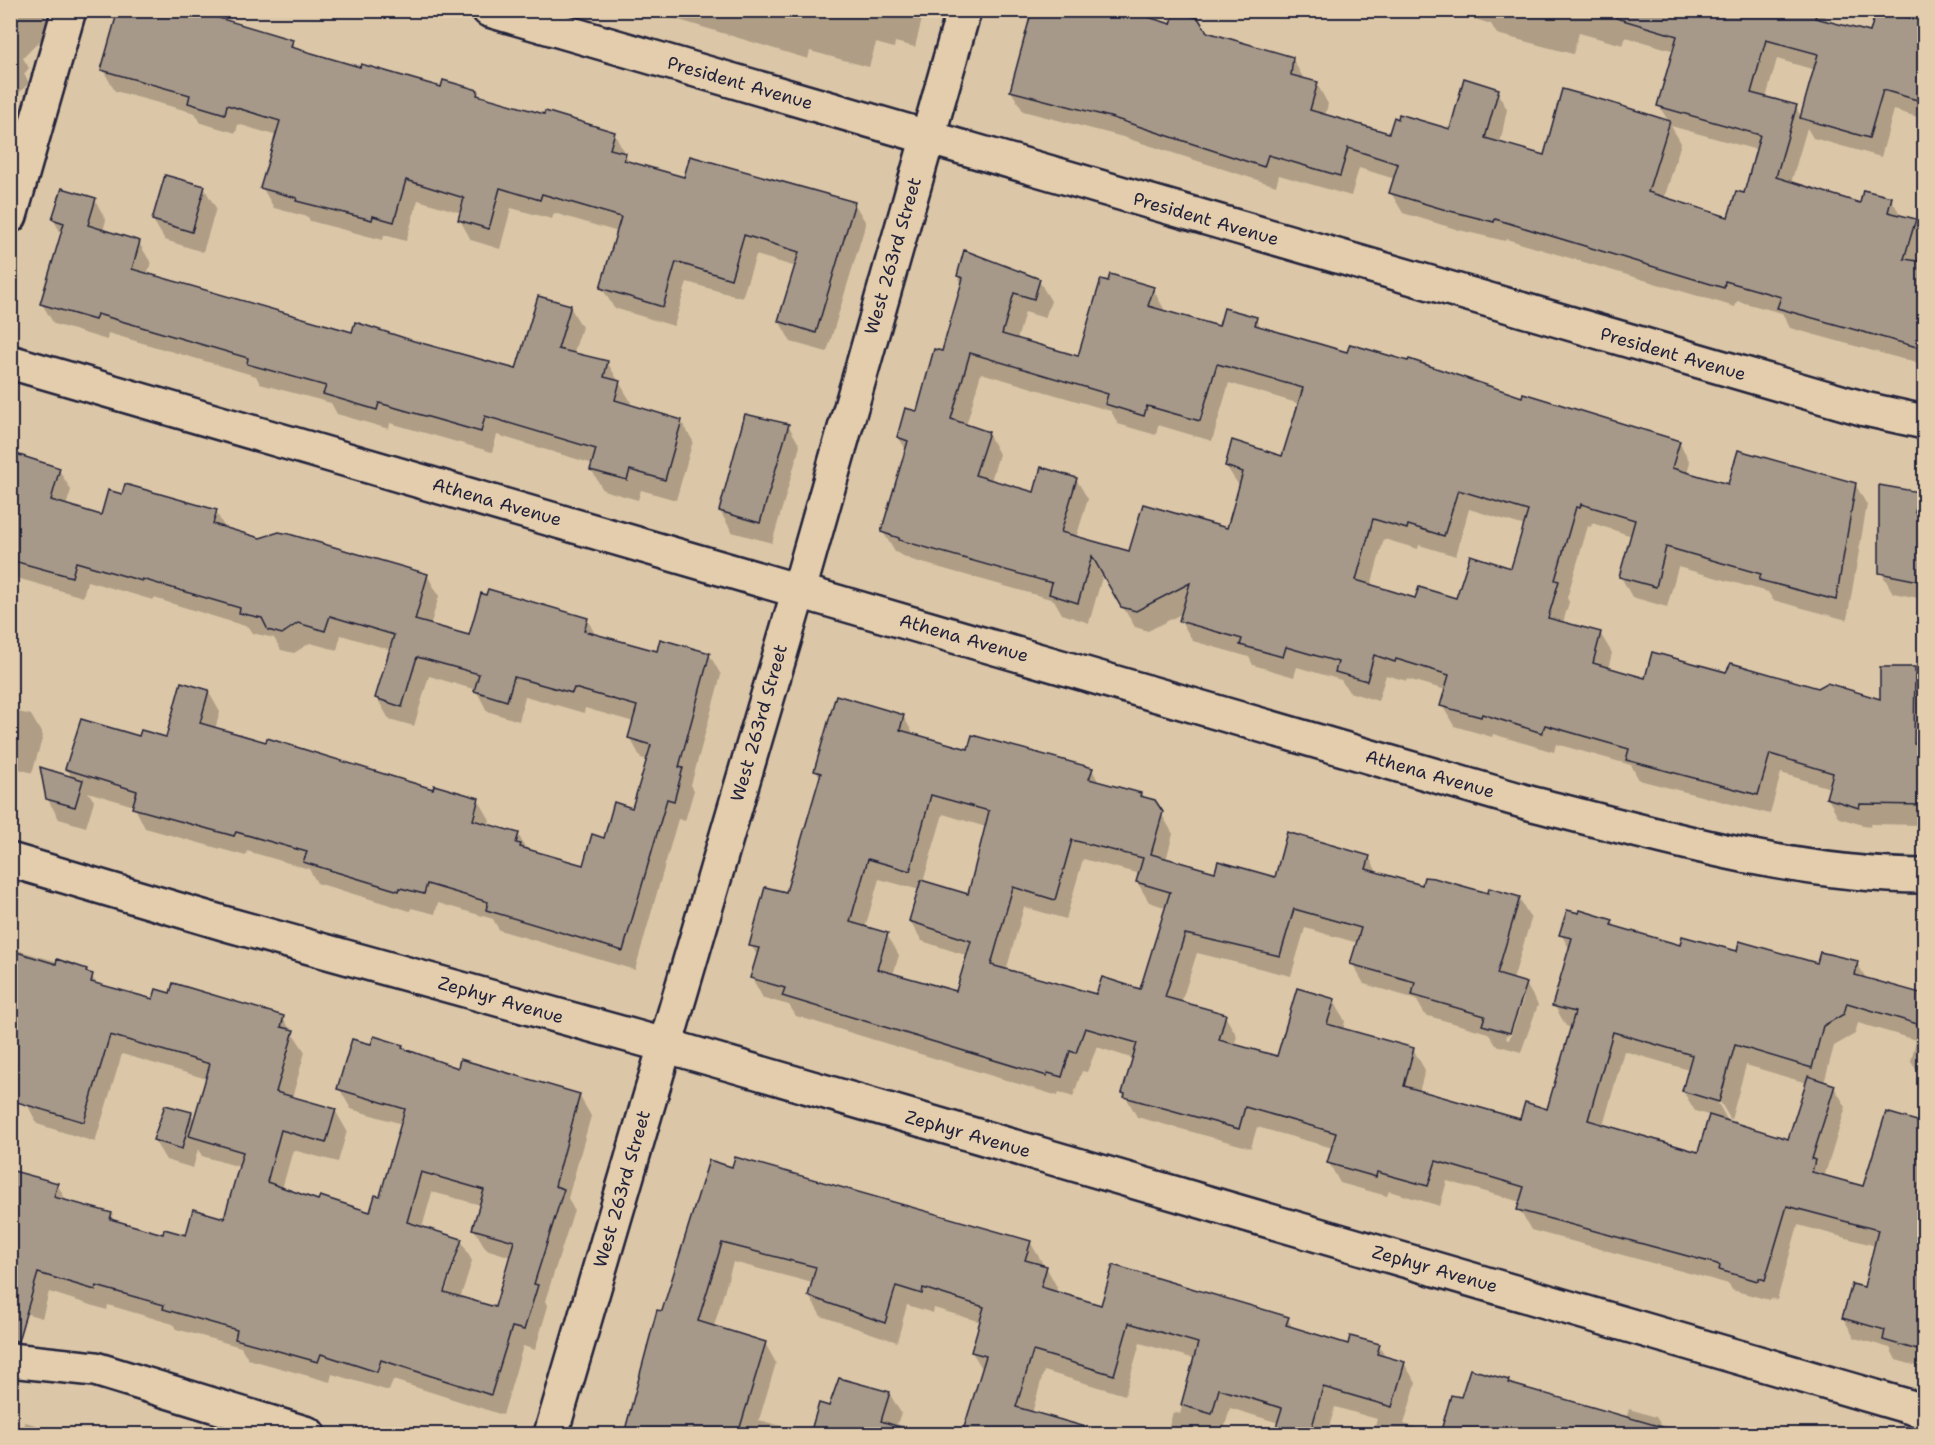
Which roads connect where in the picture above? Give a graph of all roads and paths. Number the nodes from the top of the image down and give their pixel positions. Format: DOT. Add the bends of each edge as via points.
graph roads {
  1 [pos="69,10"];
  2 [pos="489,10"];
  3 [pos="964,10"];
  4 [pos="926,136"];
  5 [pos="10,216"];
  6 [pos="10,362"];
  7 [pos="1924,422"];
  8 [pos="799,590"];
  9 [pos="10,860"];
  10 [pos="1924,876"];
  11 [pos="664,1045"];
  12 [pos="10,1360"];
  13 [pos="1924,1411"];
  14 [pos="308,1434"];
  15 [pos="551,1434"];
  1 -- 5 [label="street"];
  2 -- 4 [label="street, President Avenue"];
  3 -- 4 [label="street, West 263rd Street"];
  4 -- 7 [label="street, President Avenue" via="1480,299 1865,409"];
  4 -- 8 [label="street, West 263rd Street"];
  6 -- 8 [label="street, Athena Avenue"];
  8 -- 10 [label="street, Athena Avenue" via="1533,804 1758,860 1871,876"];
  8 -- 11 [label="street, West 263rd Street"];
  9 -- 11 [label="street, Zephyr Avenue"];
  11 -- 13 [label="street, Zephyr Avenue"];
  11 -- 15 [label="street, West 263rd Street"];
  12 -- 14 [label="street" via="95,1370"];
}
